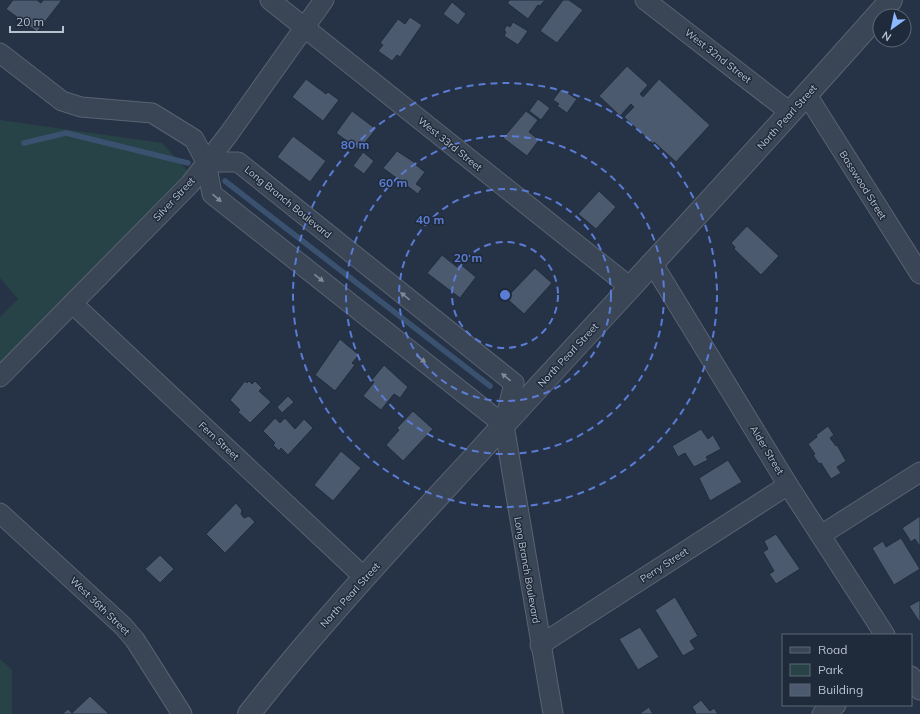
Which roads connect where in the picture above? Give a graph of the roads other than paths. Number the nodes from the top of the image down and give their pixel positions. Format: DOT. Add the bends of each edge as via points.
graph roads {
  1 [pos="270,0"];
  2 [pos="324,0"];
  3 [pos="645,0"];
  4 [pos="891,0"];
  5 [pos="304,27"];
  6 [pos="0,54"];
  7 [pos="807,95"];
  8 [pos="791,113"];
  9 [pos="206,162"];
  10 [pos="653,264"];
  11 [pos="920,274"];
  12 [pos="630,287"];
  13 [pos="73,304"];
  14 [pos="0,377"];
  15 [pos="504,425"];
  16 [pos="920,472"];
  17 [pos="788,485"];
  18 [pos="0,513"];
  19 [pos="821,535"];
  20 [pos="364,578"];
  21 [pos="884,634"];
  22 [pos="540,645"];
  23 [pos="912,678"];
  24 [pos="920,690"];
  25 [pos="834,706"];
  26 [pos="548,711"];
  27 [pos="182,714"];
  28 [pos="249,714"];
  29 [pos="822,714"];
  1 -- 5 [label="street, West 33rd Street"];
  2 -- 5 [label="street, Silver Street"];
  3 -- 8 [label="street, West 32nd Street"];
  4 -- 7 [label="street, North Pearl Street"];
  5 -- 9 [label="street, Silver Street"];
  5 -- 12 [label="street, West 33rd Street"];
  6 -- 9 [label="street" via="62,101 81,107 152,113 194,139"];
  7 -- 8 [label="street, North Pearl Street"];
  7 -- 11 [label="street, Basswood Street"];
  8 -- 10 [label="street, North Pearl Street"];
  9 -- 13 [label="street, Silver Street" via="190,184"];
  9 -- 15 [label="street, one-way" via="212,194"];
  15 -- 9 [label="street, Long Branch Boulevard, one-way" via="514,383 238,162"];
  10 -- 12 [label="street, North Pearl Street"];
  10 -- 17 [label="street, Alder Street"];
  12 -- 15 [label="street, North Pearl Street"];
  13 -- 14 [label="street, Silver Street"];
  13 -- 20 [label="street, Fern Street"];
  15 -- 20 [label="street, North Pearl Street"];
  15 -- 22 [label="street, Long Branch Boulevard"];
  16 -- 19 [label="street"];
  17 -- 19 [label="street, Alder Street"];
  17 -- 22 [label="street, Perry Street"];
  18 -- 27 [label="street, West 36th Street" via="123,626 135,640"];
  19 -- 21 [label="street, Alder Street"];
  20 -- 28 [label="street, North Pearl Street" via="289,663"];
  22 -- 26 [label="street, Long Branch Boulevard"];
  23 -- 24 [label="street"];
  25 -- 29 [label="street"];
}
